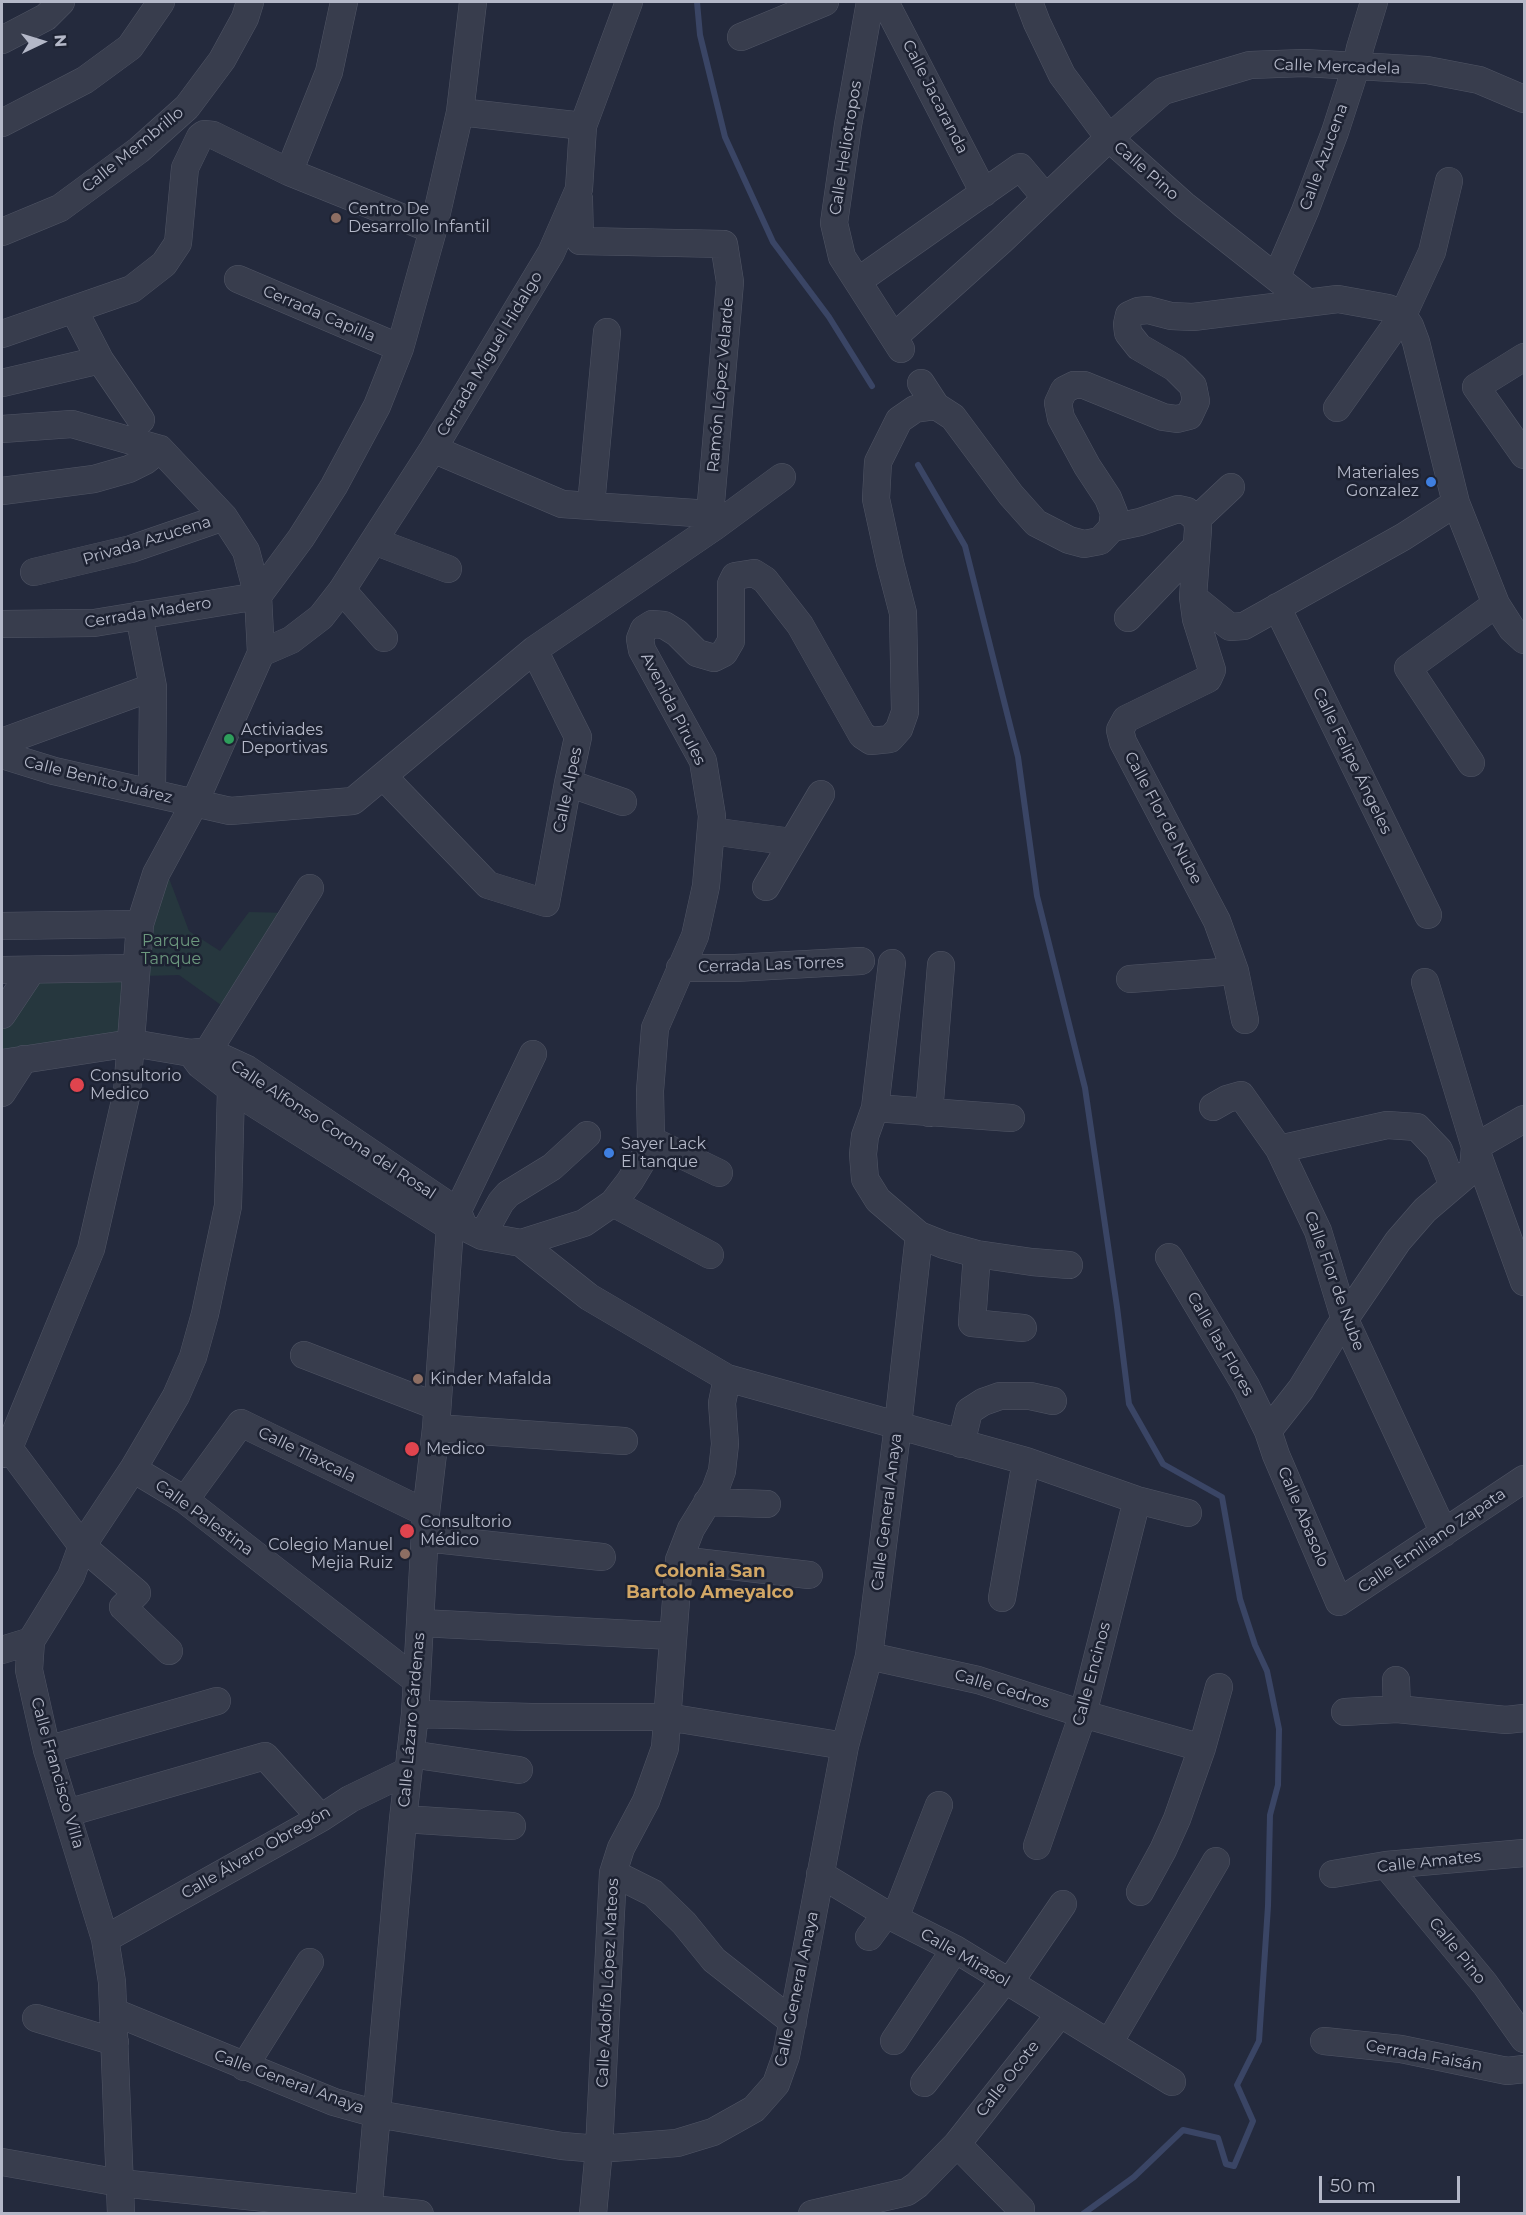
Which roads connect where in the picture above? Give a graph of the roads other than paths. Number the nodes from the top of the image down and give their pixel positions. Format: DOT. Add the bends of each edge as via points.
graph roads {
  1 [pos="161,2"];
  2 [pos="250,2"];
  3 [pos="344,2"];
  4 [pos="473,2"];
  5 [pos="629,2"];
  6 [pos="825,2"];
  7 [pos="870,2"];
  8 [pos="885,2"];
  9 [pos="1029,2"];
  10 [pos="1374,2"];
  11 [pos="54,9"];
  12 [pos="741,37"];
  13 [pos="2,40"];
  14 [pos="1356,67"];
  15 [pos="1524,99"];
  16 [pos="460,112"];
  17 [pos="2,123"];
  18 [pos="583,126"];
  19 [pos="1109,138"];
  20 [pos="289,172"];
  21 [pos="1449,181"];
  22 [pos="579,189"];
  23 [pos="984,194"];
  24 [pos="1046,198"];
  25 [pos="433,230"];
  26 [pos="2,232"];
  27 [pos="1277,276"];
  28 [pos="238,279"];
  29 [pos="858,281"];
  30 [pos="1307,302"];
  31 [pos="74,310"];
  32 [pos="1402,315"];
  33 [pos="606,332"];
  34 [pos="2,334"];
  35 [pos="897,343"];
  36 [pos="400,348"];
  37 [pos="100,360"];
  38 [pos="1523,360"];
  39 [pos="2,383"];
  40 [pos="921,383"];
  41 [pos="936,406"];
  42 [pos="1337,408"];
  43 [pos="141,420"];
  44 [pos="2,429"];
  45 [pos="160,449"];
  46 [pos="433,449"];
  47 [pos="1524,455"];
  48 [pos="782,477"];
  49 [pos="1231,487"];
  50 [pos="2,491"];
  51 [pos="1456,504"];
  52 [pos="591,505"];
  53 [pos="224,517"];
  54 [pos="1197,519"];
  55 [pos="712,520"];
  56 [pos="1112,528"];
  57 [pos="374,541"];
  58 [pos="1195,548"];
  59 [pos="448,569"];
  60 [pos="34,572"];
  61 [pos="342,590"];
  62 [pos="258,596"];
  63 [pos="1193,597"];
  64 [pos="1496,604"];
  65 [pos="1276,607"];
  66 [pos="139,615"];
  67 [pos="1128,618"];
  68 [pos="2,624"];
  69 [pos="384,638"];
  70 [pos="1524,640"];
  71 [pos="534,650"];
  72 [pos="261,653"];
  73 [pos="153,687"];
  74 [pos="2,742"];
  75 [pos="2,755"];
  76 [pos="1471,763"];
  77 [pos="383,776"];
  78 [pos="568,783"];
  79 [pos="152,792"];
  80 [pos="821,794"];
  81 [pos="623,802"];
  82 [pos="194,804"];
  83 [pos="711,831"];
  84 [pos="792,842"];
  85 [pos="765,887"];
  86 [pos="310,888"];
  87 [pos="1428,915"];
  88 [pos="140,924"];
  89 [pos="2,926"];
  90 [pos="861,961"];
  91 [pos="892,963"];
  92 [pos="941,965"];
  93 [pos="135,968"];
  94 [pos="680,968"];
  95 [pos="2,970"];
  96 [pos="32,970"];
  97 [pos="1235,971"];
  98 [pos="1130,979"];
  99 [pos="1425,982"];
  100 [pos="2,1015"];
  101 [pos="1245,1020"];
  102 [pos="132,1042"];
  103 [pos="199,1052"];
  104 [pos="533,1054"];
  105 [pos="13,1061"];
  106 [pos="231,1089"];
  107 [pos="5,1104"];
  108 [pos="1213,1107"];
  109 [pos="874,1108"];
  110 [pos="929,1113"];
  111 [pos="1011,1118"];
  112 [pos="1524,1119"];
  113 [pos="587,1136"];
  114 [pos="654,1142"];
  115 [pos="1475,1147"];
  116 [pos="1279,1149"];
  117 [pos="719,1173"];
  118 [pos="1453,1186"];
  119 [pos="613,1203"];
  120 [pos="464,1226"];
  121 [pos="919,1234"];
  122 [pos="521,1243"];
  123 [pos="977,1254"];
  124 [pos="710,1255"];
  125 [pos="1169,1257"];
  126 [pos="1069,1265"];
  127 [pos="1524,1282"];
  128 [pos="1344,1320"];
  129 [pos="1023,1328"];
  130 [pos="304,1355"];
  131 [pos="727,1378"];
  132 [pos="1053,1401"];
  133 [pos="436,1417"];
  134 [pos="898,1425"];
  135 [pos="1268,1431"];
  136 [pos="624,1441"];
  137 [pos="961,1444"];
  138 [pos="5,1451"];
  139 [pos="1026,1461"];
  140 [pos="133,1469"];
  141 [pos="1524,1479"];
  142 [pos="184,1500"];
  143 [pos="1137,1500"];
  144 [pos="706,1502"];
  145 [pos="767,1504"];
  146 [pos="1188,1513"];
  147 [pos="425,1525"];
  148 [pos="1444,1533"];
  149 [pos="82,1546"];
  150 [pos="602,1557"];
  151 [pos="679,1560"];
  152 [pos="809,1575"];
  153 [pos="1002,1598"];
  154 [pos="1339,1602"];
  155 [pos="421,1623"];
  156 [pos="672,1636"];
  157 [pos="31,1641"];
  158 [pos="2,1650"];
  159 [pos="169,1651"];
  160 [pos="869,1656"];
  161 [pos="416,1680"];
  162 [pos="1396,1680"];
  163 [pos="1219,1687"];
  164 [pos="217,1701"];
  165 [pos="1397,1709"];
  166 [pos="1345,1712"];
  167 [pos="415,1714"];
  168 [pos="1083,1714"];
  169 [pos="667,1717"];
  170 [pos="1524,1718"];
  171 [pos="845,1746"];
  172 [pos="1202,1748"];
  173 [pos="47,1750"];
  174 [pos="409,1763"];
  175 [pos="519,1770"];
  176 [pos="939,1805"];
  177 [pos="67,1813"];
  178 [pos="321,1818"];
  179 [pos="403,1819"];
  180 [pos="512,1826"];
  181 [pos="1037,1846"];
  182 [pos="1524,1853"];
  183 [pos="1216,1861"];
  184 [pos="1386,1865"];
  185 [pos="613,1873"];
  186 [pos="820,1874"];
  187 [pos="1333,1874"];
  188 [pos="1140,1892"];
  189 [pos="1064,1904"];
  190 [pos="891,1916"];
  191 [pos="869,1937"];
  192 [pos="105,1939"];
  193 [pos="955,1949"];
  194 [pos="310,1962"];
  195 [pos="1007,1982"];
  196 [pos="114,2012"];
  197 [pos="1059,2015"];
  198 [pos="36,2018"];
  199 [pos="793,2022"];
  200 [pos="1524,2039"];
  201 [pos="1324,2041"];
  202 [pos="115,2042"];
  203 [pos="894,2042"];
  204 [pos="1109,2043"];
  205 [pos="244,2067"];
  206 [pos="1524,2069"];
  207 [pos="1172,2082"];
  208 [pos="924,2083"];
  209 [pos="377,2114"];
  210 [pos="957,2144"];
  211 [pos="599,2149"];
  212 [pos="2,2162"];
  213 [pos="120,2183"];
  214 [pos="1021,2209"];
  215 [pos="368,2211"];
  216 [pos="121,2214"];
  217 [pos="420,2214"];
  218 [pos="593,2214"];
  219 [pos="813,2214"];
  1 -- 17 [label="street" via="130,47 85,80"];
  2 -- 26 [label="street, Calle Membrillo" via="222,60 187,107 139,150 60,208"];
  3 -- 20 [label="street" via="329,72"];
  4 -- 16 [label="street"];
  5 -- 18 [label="street, Cerrada Miguel Hidalgo"];
  6 -- 12 [label="street"];
  7 -- 29 [label="street, Calle Heliotropos" via="834,223 842,257"];
  8 -- 23 [label="street, Calle Jacaranda"];
  9 -- 19 [label="street, Calle Pino" via="1062,75"];
  10 -- 14 [label="street, Calle Azucena"];
  11 -- 13 [label="street"];
  14 -- 15 [label="street, Calle Mercadela" via="1427,70 1479,80"];
  14 -- 19 [label="street, Calle Mercadela" via="1304,63 1250,65 1163,91"];
  14 -- 27 [label="street, Calle Azucena" via="1305,211"];
  16 -- 18 [label="street"];
  16 -- 25 [label="street"];
  18 -- 22 [label="street, Cerrada Miguel Hidalgo"];
  19 -- 24 [label="street, Calle Mercadela"];
  19 -- 27 [label="street, Calle Pino" via="1184,205"];
  20 -- 25 [label="street"];
  20 -- 31 [label="street" via="204,134 185,168 178,243 164,264 132,289"];
  21 -- 32 [label="street" via="1432,252"];
  22 -- 46 [label="street, Cerrada Miguel Hidalgo" via="551,253"];
  22 -- 55 [label="street, Ramón López Velarde" via="580,241 724,244 730,282"];
  23 -- 24 [label="street" via="1020,167"];
  23 -- 29 [label="street"];
  24 -- 35 [label="street, Calle Mercadela"];
  25 -- 36 [label="street"];
  27 -- 30 [label="street, Calle Pino"];
  28 -- 36 [label="street, Cerrada Capilla"];
  29 -- 35 [label="street, Calle Heliotropos"];
  30 -- 32 [label="street" via="1338,299 1388,308"];
  30 -- 56 [label="street" via="1215,315 1171,316 1148,310 1129,315 1128,333 1140,347 1175,368 1193,386 1196,401 1189,416 1163,417 1084,385 1064,390 1058,403 1061,418 1108,498 1114,513"];
  31 -- 34 [label="street"];
  31 -- 37 [label="street"];
  32 -- 42 [label="street"];
  32 -- 51 [label="street" via="1416,342"];
  33 -- 52 [label="street"];
  36 -- 62 [label="street" via="377,406 334,486"];
  37 -- 39 [label="street"];
  37 -- 43 [label="street"];
  38 -- 47 [label="street" via="1476,387"];
  40 -- 41 [label="street"];
  41 -- 56 [label="street" via="953,417 1036,523 1084,544 1100,541"];
  41 -- 83 [label="street, Avenida Pirules" via="915,410 899,420 878,462 876,499 903,613 905,712 899,729 890,739 871,741 862,735 800,625 765,580 754,573 735,576 731,641 724,653 714,658 697,652 664,625 652,624 644,629 640,639 642,650 703,761"];
  44 -- 45 [label="street" via="72,424"];
  45 -- 50 [label="street" via="129,469 94,479"];
  45 -- 53 [label="street"];
  46 -- 52 [label="street" via="562,504"];
  46 -- 57 [label="street, Cerrada Miguel Hidalgo"];
  48 -- 55 [label="street"];
  49 -- 54 [label="street"];
  51 -- 64 [label="street"];
  51 -- 65 [label="street"];
  52 -- 55 [label="street"];
  53 -- 60 [label="street, Privada Azucena" via="131,549"];
  53 -- 62 [label="street" via="246,551"];
  54 -- 56 [label="street" via="1178,509"];
  54 -- 58 [label="street"];
  55 -- 71 [label="street"];
  57 -- 59 [label="street"];
  57 -- 61 [label="street, Cerrada Miguel Hidalgo"];
  58 -- 63 [label="street"];
  58 -- 67 [label="street"];
  61 -- 69 [label="street"];
  61 -- 72 [label="street, Cerrada Miguel Hidalgo" via="321,617 291,640"];
  62 -- 66 [label="street, Cerrada Madero"];
  62 -- 72 [label="street"];
  63 -- 65 [label="street" via="1230,627 1244,626"];
  63 -- 97 [label="street, Calle Flor de Nube" via="1212,670 1208,679 1126,719 1120,730 1217,921"];
  64 -- 70 [label="street"];
  64 -- 76 [label="street" via="1408,668"];
  65 -- 87 [label="street, Calle Felipe Ángeles"];
  66 -- 68 [label="street, Cerrada Madero" via="94,623"];
  66 -- 73 [label="street"];
  71 -- 77 [label="street"];
  71 -- 78 [label="street, Calle Alpes" via="578,737"];
  72 -- 82 [label="street"];
  73 -- 74 [label="street"];
  73 -- 79 [label="street"];
  75 -- 79 [label="street, Calle Benito Juárez" via="54,771"];
  77 -- 78 [label="street, Calle Alpes" via="489,885 546,903"];
  77 -- 82 [label="street" via="353,801 230,811"];
  78 -- 81 [label="street"];
  79 -- 82 [label="street, Calle Benito Juárez"];
  80 -- 84 [label="street"];
  82 -- 88 [label="street" via="156,874"];
  83 -- 84 [label="street"];
  83 -- 94 [label="street, Avenida Pirules" via="706,886 695,936"];
  84 -- 85 [label="street"];
  86 -- 103 [label="street"];
  88 -- 89 [label="street"];
  88 -- 93 [label="street"];
  90 -- 94 [label="street, Cerrada Las Torres"];
  91 -- 109 [label="street"];
  92 -- 110 [label="street"];
  93 -- 96 [label="street"];
  93 -- 102 [label="street"];
  94 -- 114 [label="street, Avenida Pirules" via="655,1028 650,1091"];
  95 -- 96 [label="street"];
  96 -- 100 [label="street"];
  97 -- 98 [label="street"];
  97 -- 101 [label="street, Calle Flor de Nube"];
  99 -- 115 [label="street"];
  102 -- 103 [label="street, Calle Alfonso Corona del Rosal"];
  102 -- 105 [label="street, Calle Alfonso Corona del Rosal"];
  102 -- 138 [label="street" via="127,1092 91,1249"];
  103 -- 106 [label="street, Calle Alfonso Corona del Rosal" via="200,1065"];
  103 -- 120 [label="street, Calle Alfonso Corona del Rosal" via="247,1069"];
  104 -- 120 [label="street"];
  105 -- 107 [label="street"];
  106 -- 120 [label="street, Calle Alfonso Corona del Rosal"];
  106 -- 140 [label="street, Calle Francisco Villa" via="228,1206 205,1314 193,1357 176,1396"];
  108 -- 116 [label="street, Calle Flor de Nube" via="1241,1095"];
  109 -- 110 [label="street"];
  109 -- 121 [label="street" via="863,1154 865,1179 878,1200"];
  110 -- 111 [label="street"];
  112 -- 115 [label="street"];
  113 -- 120 [label="street" via="552,1167"];
  114 -- 117 [label="street"];
  114 -- 119 [label="street, Avenida Pirules"];
  115 -- 118 [label="street" via="1473,1169"];
  115 -- 127 [label="street"];
  116 -- 118 [label="street" via="1387,1125 1417,1127 1439,1150"];
  116 -- 128 [label="street, Calle Flor de Nube" via="1318,1231"];
  118 -- 128 [label="street" via="1398,1241"];
  119 -- 122 [label="street, Avenida Pirules" via="584,1223"];
  119 -- 124 [label="street"];
  120 -- 122 [label="street, Calle Alfonso Corona del Rosal"];
  120 -- 133 [label="street, Calle Lázaro Cárdenas"];
  121 -- 123 [label="street"];
  121 -- 134 [label="street, Calle General Anaya"];
  122 -- 131 [label="street" via="589,1298"];
  123 -- 126 [label="street"];
  123 -- 129 [label="street" via="972,1323"];
  125 -- 135 [label="street, Calle las Flores" via="1246,1386"];
  128 -- 135 [label="street" via="1301,1389"];
  128 -- 148 [label="street, Calle Flor de Nube"];
  130 -- 133 [label="street"];
  131 -- 134 [label="street"];
  131 -- 144 [label="street, Calle Adolfo López Mateos" via="722,1403 722,1471"];
  132 -- 137 [label="street" via="1000,1396 983,1402 969,1411"];
  133 -- 136 [label="street"];
  133 -- 147 [label="street, Calle Lázaro Cárdenas"];
  134 -- 137 [label="street"];
  134 -- 160 [label="street, Calle General Anaya"];
  135 -- 154 [label="street, Calle Abasolo"];
  137 -- 139 [label="street"];
  138 -- 149 [label="street"];
  139 -- 143 [label="street"];
  139 -- 153 [label="street"];
  140 -- 142 [label="street, Calle Palestina"];
  140 -- 149 [label="street, Calle Francisco Villa"];
  141 -- 148 [label="street, Calle Emiliano Zapata"];
  142 -- 147 [label="street, Calle Tlaxcala" via="241,1423"];
  142 -- 161 [label="street, Calle Palestina"];
  143 -- 146 [label="street"];
  143 -- 168 [label="street, Calle Encinos"];
  144 -- 145 [label="street"];
  144 -- 151 [label="street, Calle Adolfo López Mateos"];
  147 -- 150 [label="street"];
  147 -- 155 [label="street, Calle Lázaro Cárdenas"];
  148 -- 154 [label="street, Calle Emiliano Zapata"];
  149 -- 157 [label="street, Calle Francisco Villa" via="71,1576"];
  149 -- 159 [label="street" via="137,1593 123,1607"];
  151 -- 152 [label="street"];
  151 -- 156 [label="street, Calle Adolfo López Mateos"];
  155 -- 156 [label="street"];
  155 -- 161 [label="street, Calle Lázaro Cárdenas"];
  156 -- 169 [label="street, Calle Adolfo López Mateos"];
  157 -- 158 [label="street"];
  157 -- 173 [label="street, Calle Francisco Villa" via="29,1670"];
  160 -- 168 [label="street, Calle Cedros" via="978,1680"];
  160 -- 171 [label="street, Calle General Anaya"];
  161 -- 167 [label="street, Calle Lázaro Cárdenas"];
  162 -- 165 [label="street"];
  163 -- 172 [label="street"];
  164 -- 173 [label="street"];
  165 -- 166 [label="street"];
  165 -- 170 [label="street" via="1506,1720"];
  167 -- 169 [label="street"];
  167 -- 174 [label="street, Calle Lázaro Cárdenas"];
  168 -- 172 [label="street, Calle Cedros"];
  168 -- 181 [label="street, Calle Encinos"];
  169 -- 171 [label="street"];
  169 -- 185 [label="street, Calle Adolfo López Mateos" via="665,1748"];
  171 -- 186 [label="street, Calle General Anaya"];
  172 -- 188 [label="street" via="1177,1820"];
  173 -- 177 [label="street, Calle Francisco Villa"];
  174 -- 175 [label="street"];
  174 -- 178 [label="street, Calle Álvaro Obregón"];
  174 -- 179 [label="street, Calle Lázaro Cárdenas"];
  176 -- 190 [label="street"];
  177 -- 178 [label="street" via="265,1756"];
  177 -- 192 [label="street, Calle Francisco Villa"];
  178 -- 192 [label="street, Calle Álvaro Obregón"];
  179 -- 180 [label="street"];
  179 -- 209 [label="street, Calle Lázaro Cárdenas"];
  182 -- 184 [label="street, Calle Amates"];
  183 -- 204 [label="street"];
  184 -- 187 [label="street, Calle Amates"];
  184 -- 200 [label="street, Calle Pino" via="1485,1984"];
  185 -- 199 [label="street" via="653,1893 714,1960"];
  185 -- 211 [label="street, Calle Adolfo López Mateos"];
  186 -- 190 [label="street, Calle Mirasol"];
  186 -- 199 [label="street, Calle General Anaya"];
  189 -- 195 [label="street"];
  190 -- 191 [label="street"];
  190 -- 193 [label="street, Calle Mirasol"];
  192 -- 196 [label="street, Calle Francisco Villa"];
  193 -- 195 [label="street, Calle Mirasol"];
  193 -- 203 [label="street"];
  194 -- 205 [label="street"];
  195 -- 197 [label="street, Calle Mirasol"];
  195 -- 208 [label="street"];
  196 -- 202 [label="street, Calle Francisco Villa"];
  196 -- 205 [label="street, Calle General Anaya"];
  197 -- 204 [label="street, Calle Mirasol"];
  197 -- 210 [label="street, Calle Ocote"];
  198 -- 202 [label="street"];
  199 -- 211 [label="street, Calle General Anaya" via="776,2084 754,2109 713,2132 677,2143"];
  201 -- 206 [label="street, Cerrada Faisán" via="1401,2049 1508,2071"];
  202 -- 213 [label="street, Calle Francisco Villa"];
  204 -- 207 [label="street, Calle Mirasol"];
  205 -- 209 [label="street, Calle General Anaya" via="334,2102"];
  209 -- 211 [label="street, Calle General Anaya"];
  209 -- 215 [label="street, Calle Lázaro Cárdenas"];
  210 -- 214 [label="street"];
  210 -- 219 [label="street, Calle Ocote" via="906,2192"];
  211 -- 218 [label="street, Calle Adolfo López Mateos"];
  212 -- 213 [label="street"];
  213 -- 215 [label="street"];
  213 -- 216 [label="street, Calle Francisco Villa"];
  215 -- 217 [label="street"];
}
